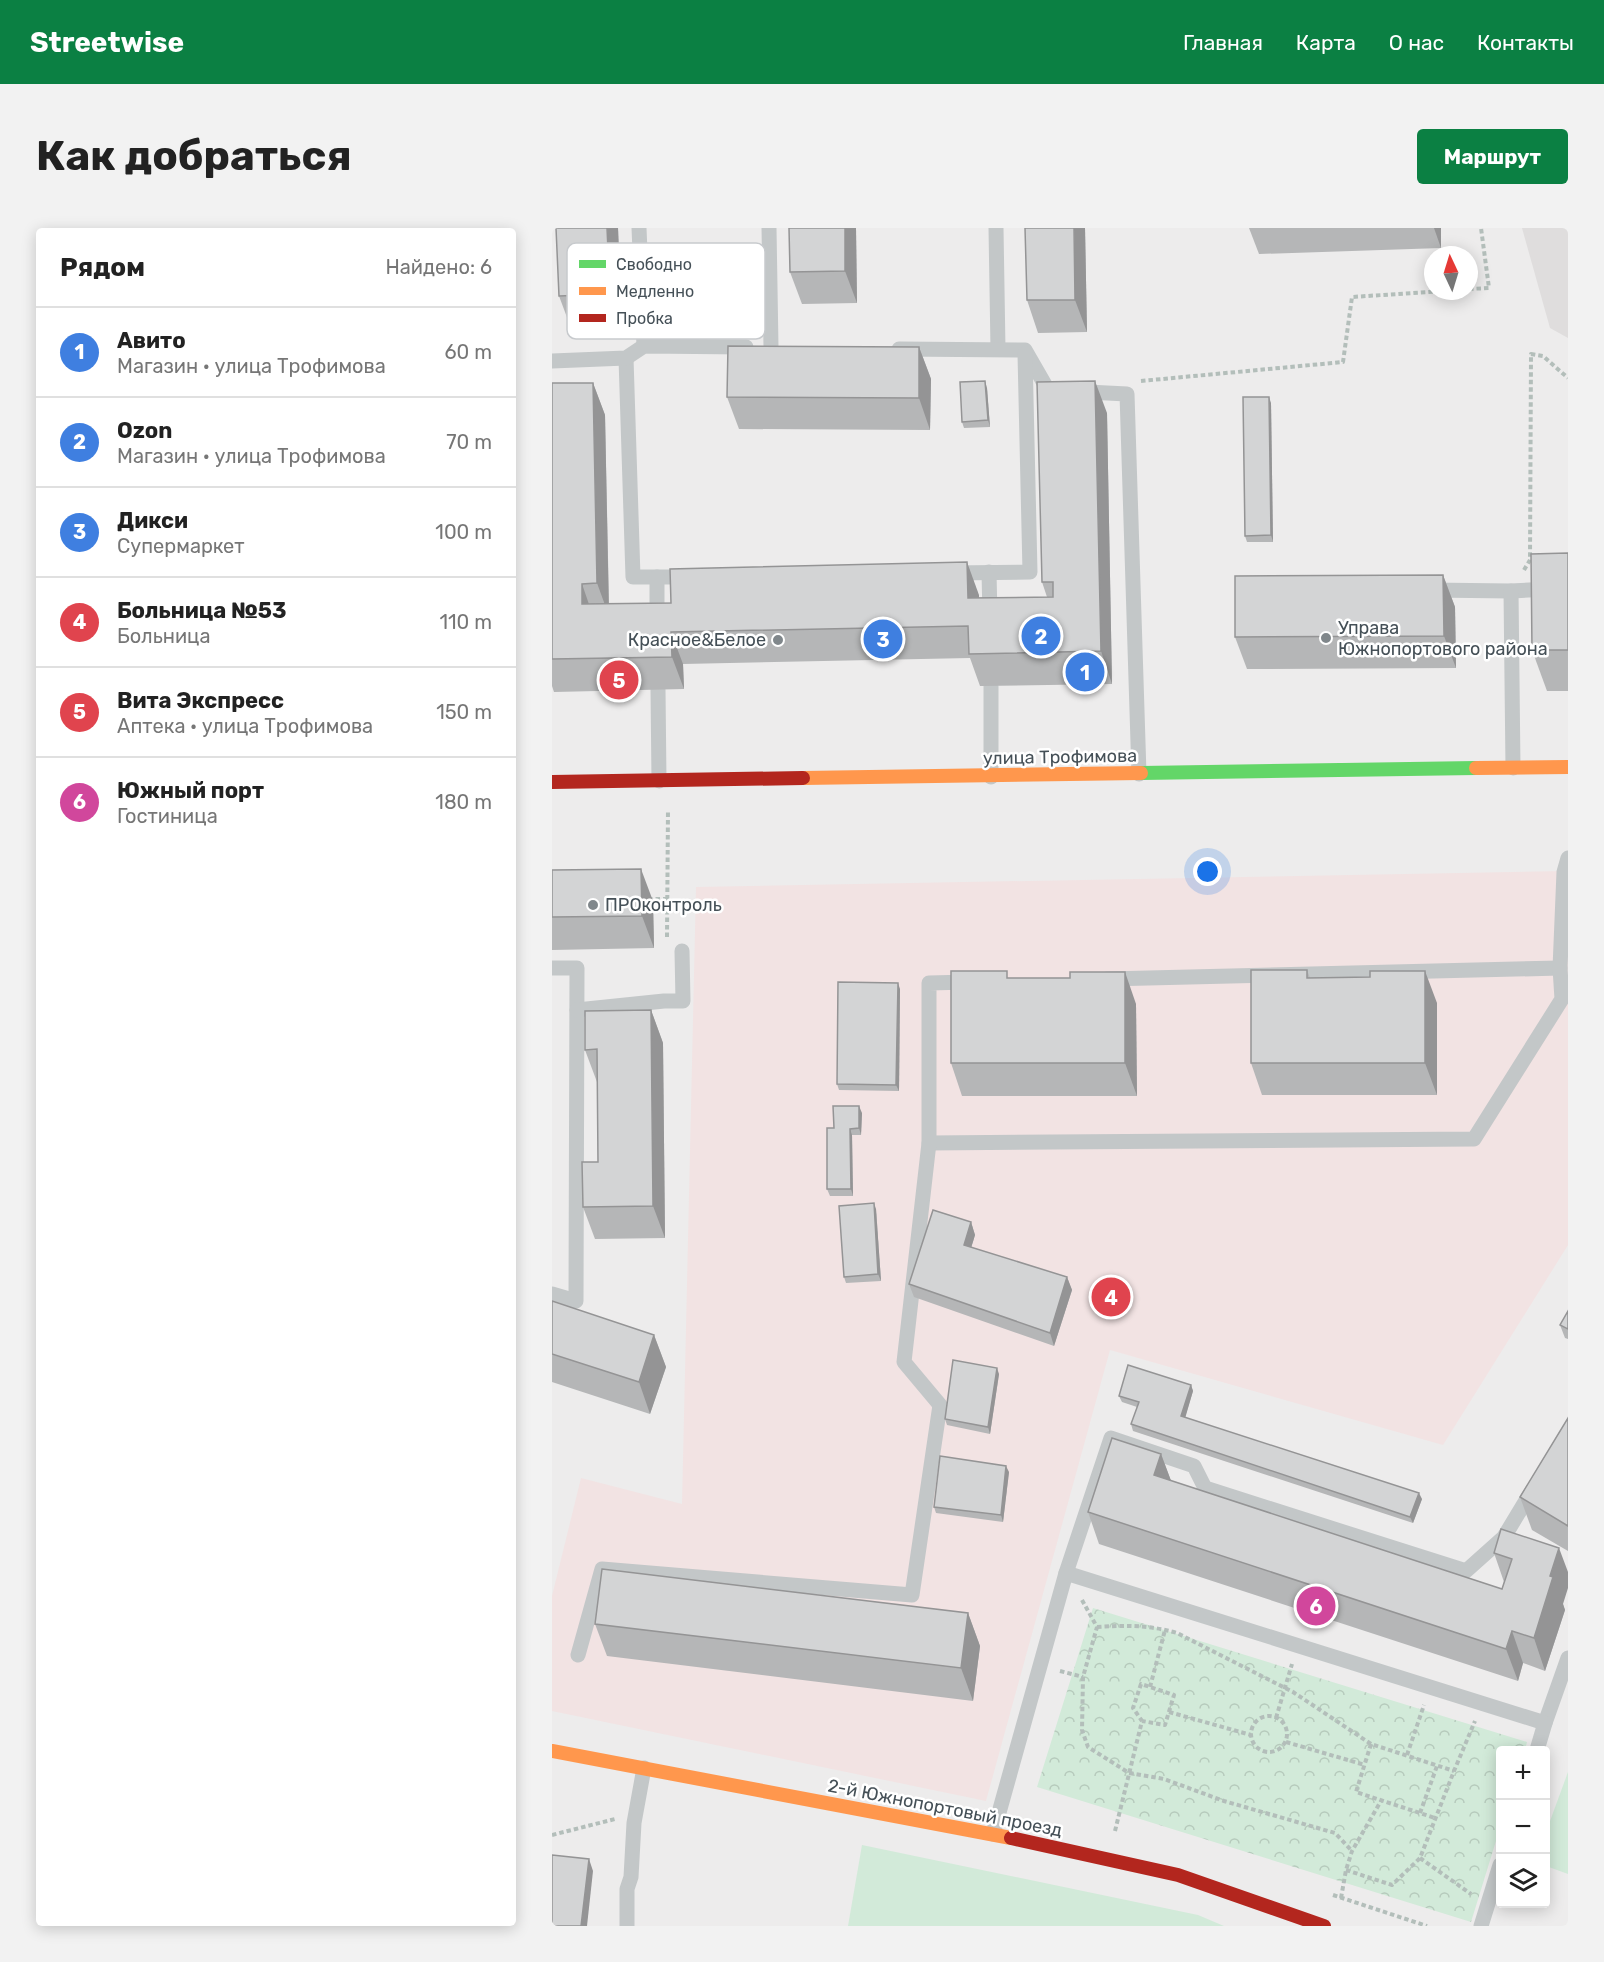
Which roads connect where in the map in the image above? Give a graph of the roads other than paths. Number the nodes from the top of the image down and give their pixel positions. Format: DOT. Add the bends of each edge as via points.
graph roads {
  1 [pos="639,228"];
  2 [pos="769,228"];
  3 [pos="996,228"];
  4 [pos="640,243"];
  5 [pos="644,339"];
  6 [pos="644,346"];
  7 [pos="879,348"];
  8 [pos="998,350"];
  9 [pos="1025,350"];
  10 [pos="626,358"];
  11 [pos="552,361"];
  12 [pos="989,572"];
  13 [pos="942,573"];
  14 [pos="704,576"];
  15 [pos="657,577"];
  16 [pos="1568,588"];
  17 [pos="1411,590"];
  18 [pos="1511,591"];
  19 [pos="990,630"];
  20 [pos="658,635"];
  21 [pos="991,686"];
  22 [pos="658,689"];
  23 [pos="1568,767"];
  24 [pos="1513,768"];
  25 [pos="1139,774"];
  26 [pos="991,777"];
  27 [pos="659,781"];
  28 [pos="552,782"];
  29 [pos="1568,858"];
  30 [pos="682,951"];
  31 [pos="552,968"];
  32 [pos="1560,968"];
  33 [pos="1096,979"];
  34 [pos="989,982"];
  35 [pos="577,1010"];
  36 [pos="929,1143"];
  37 [pos="552,1294"];
  38 [pos="1539,1480"];
  39 [pos="1066,1573"];
  40 [pos="578,1655"];
  41 [pos="1568,1658"];
  42 [pos="1545,1723"];
  43 [pos="1538,1746"];
  44 [pos="552,1751"];
  45 [pos="644,1768"];
  46 [pos="993,1834"];
  47 [pos="1496,1878"];
  48 [pos="627,1922"];
  49 [pos="1324,1926"];
  50 [pos="1481,1926"];
  1 -- 4 [label="lane"];
  2 -- 6 [label="lane" via="777,347"];
  3 -- 8 [label="lane"];
  5 -- 6 [label="lane"];
  6 -- 10 [label="lane"];
  7 -- 8 [label="lane"];
  8 -- 9 [label="lane"];
  9 -- 12 [label="lane" via="1030,572"];
  9 -- 25 [label="lane" via="1048,390 1127,394"];
  10 -- 11 [label="lane"];
  10 -- 15 [label="lane" via="633,577"];
  12 -- 13 [label="lane"];
  12 -- 19 [label="lane"];
  14 -- 15 [label="lane"];
  15 -- 20 [label="lane"];
  16 -- 18 [label="lane"];
  17 -- 18 [label="lane"];
  18 -- 24 [label="lane"];
  21 -- 26 [label="lane"];
  22 -- 27 [label="lane"];
  23 -- 24 [label="main road, улица Трофимова"];
  24 -- 25 [label="main road, улица Трофимова"];
  25 -- 26 [label="main road, улица Трофимова"];
  26 -- 27 [label="main road, улица Трофимова"];
  27 -- 28 [label="main road, улица Трофимова"];
  29 -- 32 [label="lane"];
  30 -- 35 [label="lane" via="683,1001"];
  31 -- 35 [label="lane" via="577,968"];
  32 -- 33 [label="lane"];
  32 -- 36 [label="lane" via="1562,999 1474,1139"];
  34 -- 36 [label="lane" via="929,983"];
  35 -- 37 [label="lane" via="576,1301"];
  36 -- 40 [label="lane" via="904,1362 940,1405 912,1594 602,1569"];
  38 -- 39 [label="lane" via="1508,1539 1466,1571 1205,1488 1194,1466 1111,1438"];
  39 -- 42 [label="lane"];
  39 -- 46 [label="lane"];
  41 -- 42 [label="lane"];
  42 -- 43 [label="lane"];
  44 -- 45 [label="main road, 2-й Южнопортовый проезд"];
  45 -- 46 [label="main road, 2-й Южнопортовый проезд"];
  45 -- 48 [label="lane" via="635,1814"];
  46 -- 49 [label="main road, 2-й Южнопортовый проезд" via="1178,1875"];
  47 -- 50 [label="lane"];
}
